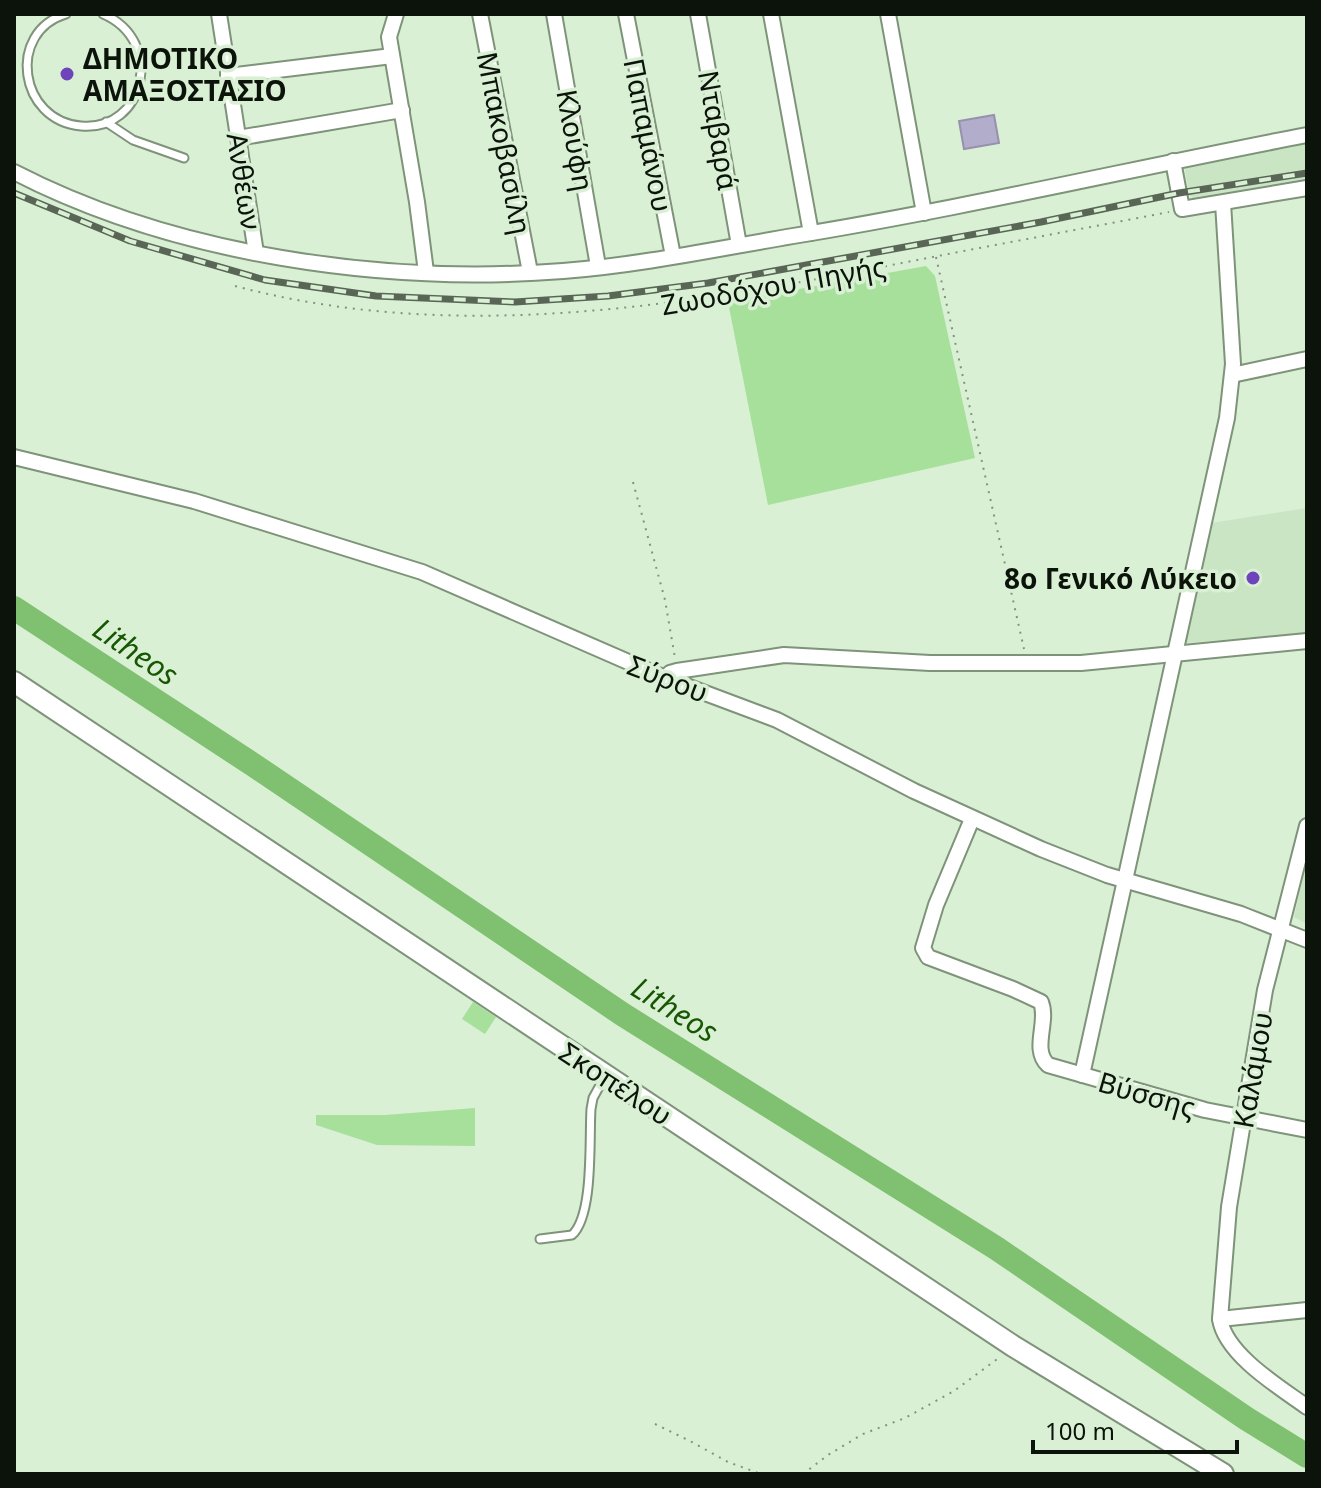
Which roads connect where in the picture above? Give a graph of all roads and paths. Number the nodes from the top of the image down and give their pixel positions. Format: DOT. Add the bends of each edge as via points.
graph roads {
  1 [pos="66,14"];
  2 [pos="103,14"];
  3 [pos="219,14"];
  4 [pos="396,14"];
  5 [pos="480,14"];
  6 [pos="554,14"];
  7 [pos="626,14"];
  8 [pos="698,14"];
  9 [pos="771,14"];
  10 [pos="888,14"];
  11 [pos="392,56"];
  12 [pos="228,76"];
  13 [pos="402,110"];
  14 [pos="106,122"];
  15 [pos="1307,135"];
  16 [pos="238,138"];
  17 [pos="184,158"];
  18 [pos="1173,161"];
  19 [pos="14,172"];
  20 [pos="1307,188"];
  21 [pos="1223,203"];
  22 [pos="1182,209"];
  23 [pos="924,213"];
  24 [pos="811,233"];
  25 [pos="739,245"];
  26 [pos="256,253"];
  27 [pos="673,256"];
  28 [pos="936,256"];
  29 [pos="598,266"];
  30 [pos="426,272"];
  31 [pos="530,272"];
  32 [pos="235,286"];
  33 [pos="1307,359"];
  34 [pos="1232,375"];
  35 [pos="14,457"];
  36 [pos="633,482"];
  37 [pos="1307,641"];
  38 [pos="1175,653"];
  39 [pos="1028,664"];
  40 [pos="671,675"];
  41 [pos="14,682"];
  42 [pos="972,819"];
  43 [pos="1307,826"];
  44 [pos="1124,880"];
  45 [pos="1282,929"];
  46 [pos="1307,940"];
  47 [pos="1082,1075"];
  48 [pos="605,1076"];
  49 [pos="1243,1118"];
  50 [pos="1307,1130"];
  51 [pos="540,1239"];
  52 [pos="1307,1310"];
  53 [pos="1220,1319"];
  54 [pos="1013,1346"];
  55 [pos="1307,1407"];
  56 [pos="655,1424"];
  57 [pos="761,1474"];
  58 [pos="803,1474"];
  59 [pos="1223,1474"];
  1 -- 14 [label="lane" via="44,27 33,42 28,81 35,99 65,124"];
  2 -- 14 [label="lane" via="129,32 142,66 132,101"];
  3 -- 12 [label="street, Ανθέων"];
  4 -- 11 [label="street" via="389,37"];
  5 -- 31 [label="street, Μπακοβασίλη"];
  6 -- 29 [label="street, Κλούφη"];
  7 -- 27 [label="street, Παπαμάνου"];
  8 -- 25 [label="street, Νταβαρά"];
  9 -- 24 [label="street"];
  10 -- 23 [label="street"];
  11 -- 12 [label="street"];
  11 -- 13 [label="street"];
  12 -- 16 [label="street, Ανθέων"];
  13 -- 16 [label="street"];
  13 -- 30 [label="street"];
  14 -- 17 [label="lane" via="133,140"];
  15 -- 18 [label="street"];
  16 -- 26 [label="street, Ανθέων"];
  18 -- 22 [label="street"];
  18 -- 23 [label="street"];
  19 -- 26 [label="street" via="146,227"];
  20 -- 21 [label="street"];
  21 -- 22 [label="street"];
  21 -- 34 [label="street"];
  22 -- 28 [label="path, Ζωοδόχου Πηγής"];
  23 -- 24 [label="street"];
  24 -- 25 [label="street"];
  25 -- 27 [label="street"];
  26 -- 30 [label="street"];
  27 -- 29 [label="street"];
  28 -- 32 [label="path, Ζωοδόχου Πηγής" via="712,297 561,315 375,311"];
  28 -- 39 [label="path"];
  29 -- 31 [label="street"];
  30 -- 31 [label="street"];
  33 -- 34 [label="street"];
  34 -- 38 [label="street"];
  35 -- 40 [label="street, Σύρου" via="194,501 383,558"];
  36 -- 40 [label="path" via="665,600"];
  37 -- 38 [label="street"];
  38 -- 39 [label="street"];
  38 -- 44 [label="street"];
  39 -- 40 [label="street" via="784,655"];
  40 -- 42 [label="street, Σύρου" via="784,723"];
  41 -- 48 [label="main road, Σκοπέλου"];
  42 -- 44 [label="street, Σύρου"];
  42 -- 47 [label="street, Βύσσης" via="923,952 1041,1002 1042,1059"];
  43 -- 45 [label="street, Καλάμου"];
  44 -- 45 [label="street, Σύρου"];
  44 -- 47 [label="street"];
  45 -- 46 [label="street, Σύρου"];
  45 -- 49 [label="street, Καλάμου" via="1265,990"];
  47 -- 49 [label="street, Βύσσης"];
  48 -- 51 [label="lane" via="591,1109 582,1224 572,1235"];
  48 -- 54 [label="main road, Σκοπέλου"];
  49 -- 50 [label="street, Βύσσης"];
  49 -- 53 [label="street, Καλάμου"];
  52 -- 53 [label="street"];
  53 -- 55 [label="street" via="1224,1335 1245,1358"];
  54 -- 58 [label="path" via="954,1391 863,1434"];
  54 -- 59 [label="main road, Σκοπέλου"];
  56 -- 57 [label="path"];
}
